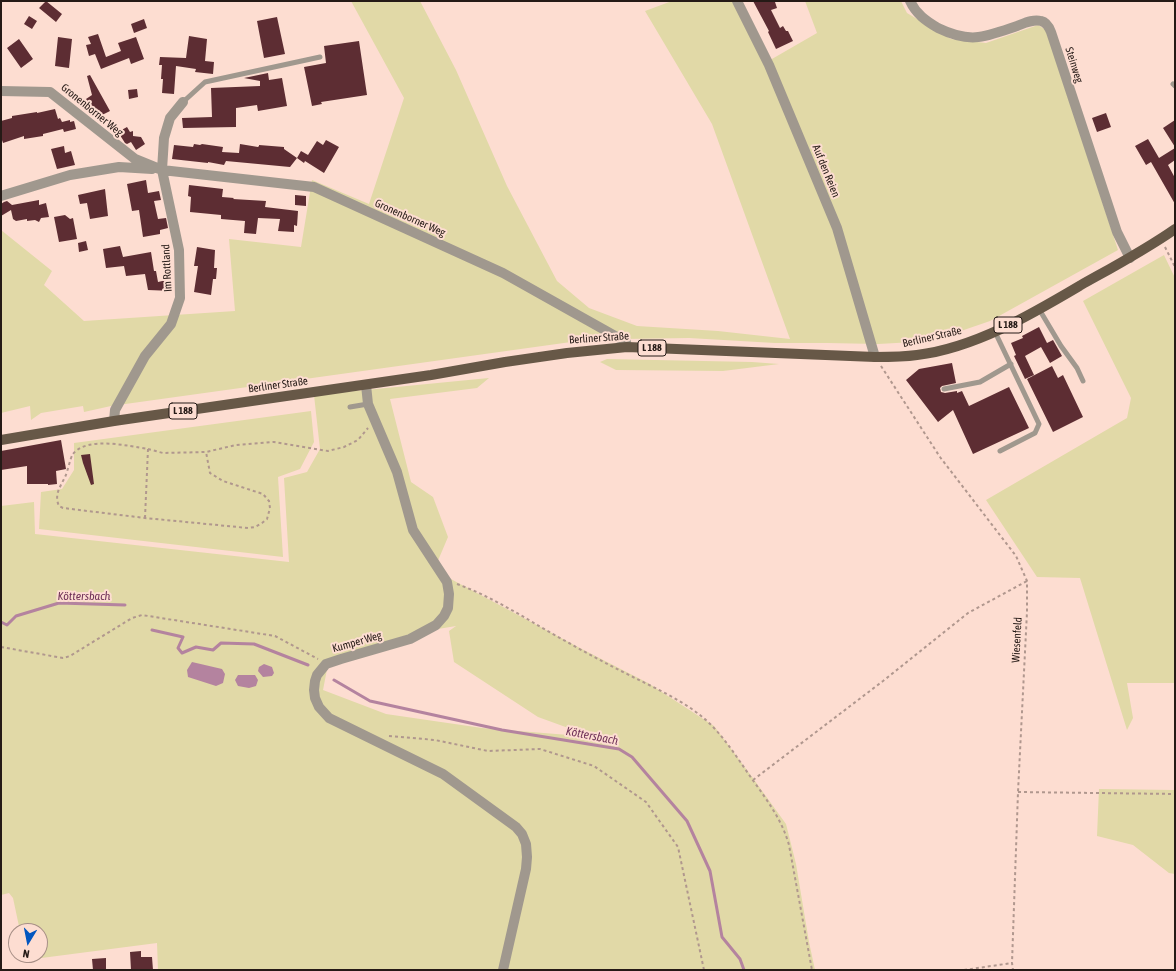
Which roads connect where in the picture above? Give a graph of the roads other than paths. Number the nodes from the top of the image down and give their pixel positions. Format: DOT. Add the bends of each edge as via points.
graph roads {
  1 [pos="737,1"];
  2 [pos="910,1"];
  3 [pos="320,57"];
  4 [pos="1,91"];
  5 [pos="183,102"];
  6 [pos="162,170"];
  7 [pos="1,196"];
  8 [pos="1175,229"];
  9 [pos="1130,258"];
  10 [pos="1039,309"];
  11 [pos="995,332"];
  12 [pos="627,347"];
  13 [pos="875,357"];
  14 [pos="1011,364"];
  15 [pos="1083,381"];
  16 [pos="366,385"];
  17 [pos="944,389"];
  18 [pos="368,404"];
  19 [pos="350,408"];
  20 [pos="114,421"];
  21 [pos="1,440"];
  22 [pos="1000,451"];
  23 [pos="503,970"];
  1 -- 13 [label="street, Auf den Reien" via="769,65 837,228"];
  2 -- 9 [label="street, Steinweg" via="917,13 930,24 955,35 979,38 1036,20 1047,25 1117,232"];
  3 -- 5 [label="lane" via="205,82"];
  4 -- 6 [label="street, Gronenborner Weg" via="50,92 135,159"];
  5 -- 6 [label="street" via="170,118 164,138"];
  6 -- 7 [label="street, Gronenborner Weg" via="118,167 70,175"];
  6 -- 12 [label="street, Gronenborner Weg" via="314,187 503,273 626,342"];
  6 -- 20 [label="street, Im Rottland" via="179,250 180,298 171,324 145,356 115,410"];
  8 -- 9 [label="main road, Berliner Straße / L 188"];
  9 -- 10 [label="main road, Berliner Straße / L 188"];
  10 -- 11 [label="main road, Berliner Straße / L 188"];
  10 -- 15 [label="lane"];
  11 -- 13 [label="main road, Berliner Straße / L 188" via="919,355"];
  11 -- 14 [label="lane"];
  12 -- 13 [label="main road, Berliner Straße / L 188"];
  12 -- 16 [label="main road, Berliner Straße / L 188" via="567,353"];
  14 -- 17 [label="lane" via="980,382"];
  14 -- 22 [label="lane" via="1039,424 1035,433"];
  16 -- 18 [label="street, Kumper Weg"];
  16 -- 20 [label="main road, Berliner Straße / L 188"];
  18 -- 19 [label="lane"];
  18 -- 23 [label="street, Kumper Weg" via="397,472 413,530 447,582 448,608 436,625 410,639 326,664 315,681 315,698 323,713 329,718 442,774 522,834 526,844 526,869"];
  20 -- 21 [label="main road, Berliner Straße / L 188"];
}
